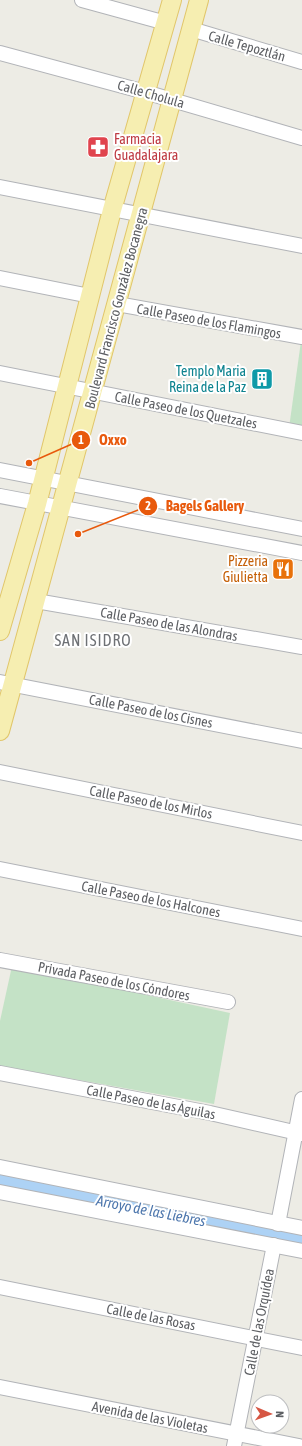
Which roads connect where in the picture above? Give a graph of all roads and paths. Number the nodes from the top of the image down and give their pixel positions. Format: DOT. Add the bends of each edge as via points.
graph roads {
  1 [pos="82,0"];
  2 [pos="172,0"];
  3 [pos="199,0"];
  4 [pos="166,23"];
  5 [pos="191,29"];
  6 [pos="0,53"];
  7 [pos="302,62"];
  8 [pos="145,92"];
  9 [pos="171,99"];
  10 [pos="302,138"];
  11 [pos="0,187"];
  12 [pos="112,210"];
  13 [pos="140,215"];
  14 [pos="302,246"];
  15 [pos="0,278"];
  16 [pos="90,296"];
  17 [pos="117,304"];
  18 [pos="302,337"];
  19 [pos="0,373"];
  20 [pos="68,386"];
  21 [pos="93,392"];
  22 [pos="302,433"];
  23 [pos="0,470"];
  24 [pos="43,479"];
  25 [pos="68,485"];
  26 [pos="0,496"];
  27 [pos="37,504"];
  28 [pos="61,509"];
  29 [pos="302,529"];
  30 [pos="302,553"];
  31 [pos="5,593"];
  32 [pos="36,601"];
  33 [pos="0,631"];
  34 [pos="302,647"];
  35 [pos="7,683"];
  36 [pos="0,731"];
  37 [pos="302,741"];
  38 [pos="0,772"];
  39 [pos="302,833"];
  40 [pos="0,869"];
  41 [pos="302,929"];
  42 [pos="0,960"];
  43 [pos="228,1002"];
  44 [pos="0,1073"];
  45 [pos="302,1099"];
  46 [pos="299,1134"];
  47 [pos="0,1167"];
  48 [pos="0,1192"];
  49 [pos="278,1224"];
  50 [pos="302,1228"];
  51 [pos="274,1245"];
  52 [pos="302,1251"];
  53 [pos="0,1287"];
  54 [pos="257,1338"];
  55 [pos="302,1348"];
  56 [pos="0,1387"];
  57 [pos="236,1440"];
  58 [pos="299,1446"];
  1 -- 4 [label="street"];
  2 -- 4 [label="main road, Boulevard Francisco González Bocanegra"];
  3 -- 5 [label="main road, Boulevard Francisco González Bocanegra"];
  4 -- 8 [label="main road, Boulevard Francisco González Bocanegra"];
  5 -- 7 [label="street, Calle Tepoztlán"];
  5 -- 9 [label="main road, Boulevard Francisco González Bocanegra"];
  6 -- 8 [label="street, Calle Cholula"];
  8 -- 9 [label="street, Calle Cholula"];
  8 -- 12 [label="main road, Boulevard Francisco González Bocanegra"];
  9 -- 10 [label="street, Calle Cholula"];
  9 -- 13 [label="main road, Boulevard Francisco González Bocanegra"];
  11 -- 12 [label="street"];
  12 -- 13 [label="street"];
  12 -- 16 [label="main road, Boulevard Francisco González Bocanegra"];
  13 -- 14 [label="street"];
  13 -- 17 [label="main road, Boulevard Francisco González Bocanegra"];
  15 -- 16 [label="street"];
  16 -- 20 [label="main road, Boulevard Francisco González Bocanegra"];
  17 -- 18 [label="street, Calle Paseo de los Flamingos"];
  17 -- 21 [label="main road, Boulevard Francisco González Bocanegra"];
  19 -- 20 [label="street, Calle Paseo de los Quetzales"];
  20 -- 21 [label="street, Calle Paseo de los Quetzales"];
  20 -- 24 [label="main road, Boulevard Francisco González Bocanegra"];
  21 -- 22 [label="street, Calle Paseo de los Quetzales"];
  21 -- 25 [label="main road, Boulevard Francisco González Bocanegra"];
  23 -- 24 [label="street"];
  24 -- 25 [label="street"];
  24 -- 27 [label="main road, Boulevard Francisco González Bocanegra"];
  25 -- 28 [label="main road, Boulevard Francisco González Bocanegra"];
  25 -- 29 [label="street"];
  26 -- 27 [label="street"];
  27 -- 28 [label="street"];
  27 -- 31 [label="main road, Boulevard Francisco González Bocanegra"];
  28 -- 30 [label="street"];
  28 -- 32 [label="main road, Boulevard Francisco González Bocanegra"];
  31 -- 33 [label="main road, Boulevard Francisco González Bocanegra"];
  32 -- 34 [label="street, Calle Paseo de las Alondras"];
  32 -- 35 [label="main road, Boulevard Francisco González Bocanegra"];
  35 -- 36 [label="main road, Boulevard Francisco González Bocanegra"];
  35 -- 37 [label="street, Calle Paseo de los Cisnes"];
  38 -- 39 [label="street, Calle Paseo de los Mirlos"];
  40 -- 41 [label="street, Calle Paseo de los Halcones"];
  42 -- 43 [label="street, Privada Paseo de los Cóndores"];
  44 -- 46 [label="street, Calle Paseo de las Águilas" via="210,1113"];
  45 -- 46 [label="street"];
  46 -- 49 [label="street"];
  47 -- 49 [label="street"];
  48 -- 51 [label="street"];
  49 -- 50 [label="street"];
  51 -- 52 [label="street"];
  51 -- 54 [label="street, Calle de las Orquídea"];
  53 -- 54 [label="street, Calle de las Rosas"];
  54 -- 55 [label="street, Calle de las Rosas"];
  54 -- 57 [label="street, Calle de las Orquídea"];
  56 -- 57 [label="street, Avenida de las Violetas"];
  57 -- 58 [label="street, Avenida de las Violetas"];
}
